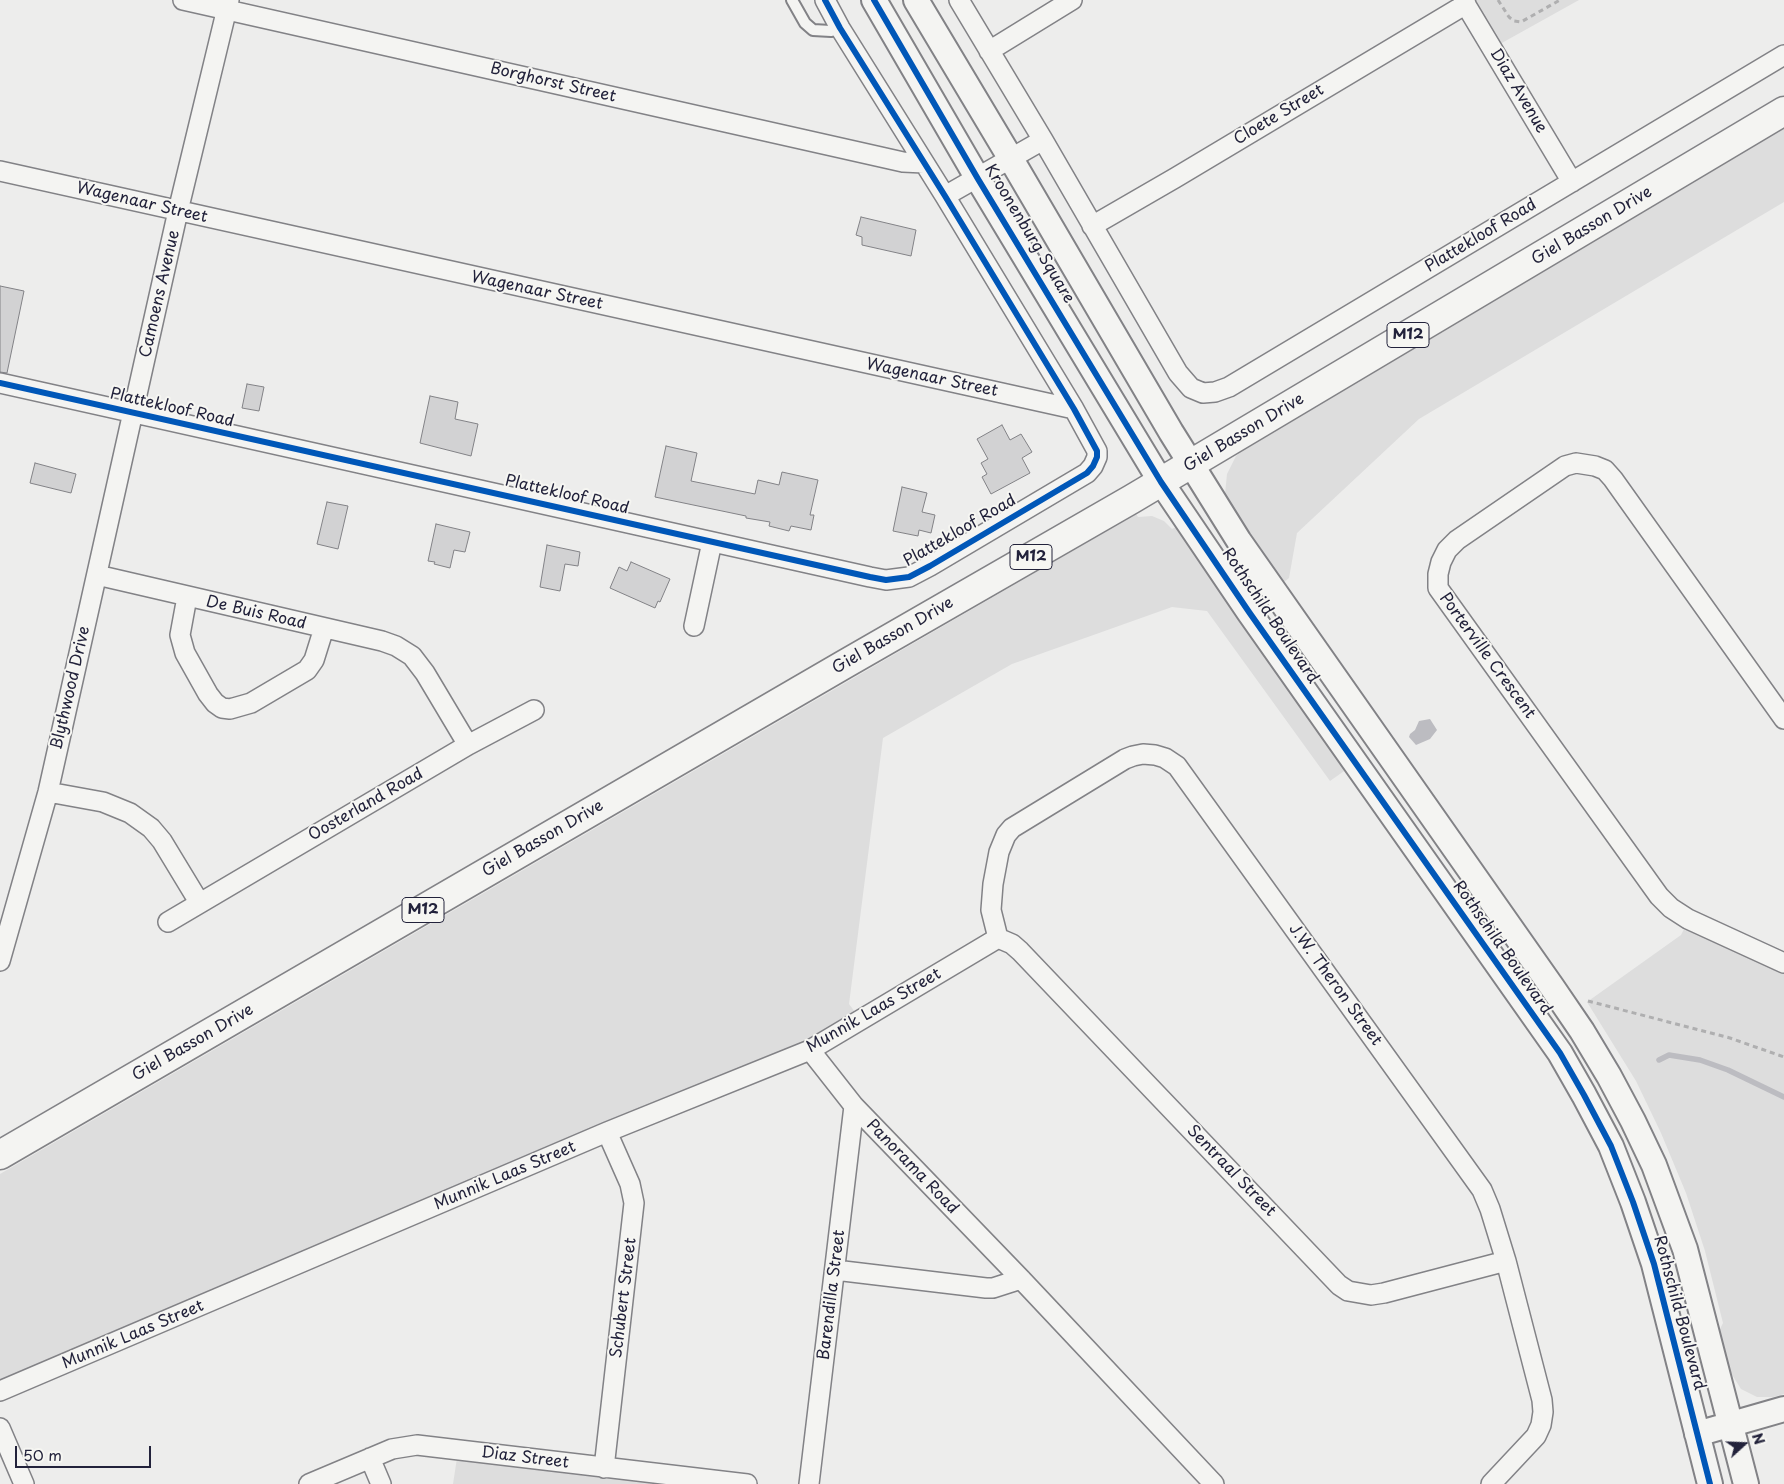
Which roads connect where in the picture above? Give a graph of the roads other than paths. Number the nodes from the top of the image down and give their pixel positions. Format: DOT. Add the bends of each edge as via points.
graph roads {
  1 [pos="183,0"];
  2 [pos="792,0"];
  3 [pos="825,0"];
  4 [pos="874,0"];
  5 [pos="916,0"];
  6 [pos="960,0"];
  7 [pos="1072,0"];
  8 [pos="1465,2"];
  9 [pos="228,5"];
  10 [pos="840,28"];
  11 [pos="990,50"];
  12 [pos="1784,55"];
  13 [pos="1784,111"];
  14 [pos="1043,140"];
  15 [pos="1011,159"];
  16 [pos="924,163"];
  17 [pos="0,172"];
  18 [pos="978,178"];
  19 [pos="1572,182"];
  20 [pos="945,196"];
  21 [pos="178,212"];
  22 [pos="1092,226"];
  23 [pos="0,383"];
  24 [pos="1074,410"];
  25 [pos="133,413"];
  26 [pos="1191,464"];
  27 [pos="1162,482"];
  28 [pos="712,542"];
  29 [pos="97,575"];
  30 [pos="187,597"];
  31 [pos="694,626"];
  32 [pos="324,628"];
  33 [pos="534,710"];
  34 [pos="1784,719"];
  35 [pos="468,745"];
  36 [pos="48,792"];
  37 [pos="199,902"];
  38 [pos="168,922"];
  39 [pos="998,938"];
  40 [pos="0,961"];
  41 [pos="1784,963"];
  42 [pos="810,1050"];
  43 [pos="854,1106"];
  44 [pos="607,1132"];
  45 [pos="0,1156"];
  46 [pos="1506,1261"];
  47 [pos="835,1270"];
  48 [pos="1021,1279"];
  49 [pos="0,1391"];
  50 [pos="1784,1409"];
  51 [pos="1730,1425"];
  52 [pos="0,1428"];
  53 [pos="1697,1434"];
  54 [pos="370,1458"];
  55 [pos="604,1468"];
  56 [pos="24,1484"];
  57 [pos="309,1484"];
  58 [pos="381,1484"];
  59 [pos="747,1484"];
  60 [pos="809,1484"];
  61 [pos="1214,1484"];
  62 [pos="1491,1484"];
  63 [pos="1710,1484"];
  64 [pos="1746,1484"];
  1 -- 9 [label="street, Borghorst Street"];
  2 -- 10 [label="lane" via="813,30"];
  3 -- 10 [label="street"];
  4 -- 18 [label="street, Kroonenburg Square"];
  5 -- 15 [label="street, Kroonenburg Square"];
  6 -- 11 [label="street"];
  7 -- 11 [label="street"];
  8 -- 19 [label="street, Diaz Avenue"];
  8 -- 22 [label="street, Cloete Street"];
  9 -- 16 [label="street, Borghorst Street" via="903,162"];
  9 -- 21 [label="street, Camoens Avenue"];
  10 -- 16 [label="street"];
  11 -- 14 [label="street"];
  12 -- 19 [label="street, Plattekloof Road"];
  13 -- 26 [label="main road, Giel Basson Drive / M12"];
  14 -- 15 [label="street"];
  14 -- 22 [label="street"];
  15 -- 18 [label="street"];
  15 -- 26 [label="street, Kroonenburg Square"];
  16 -- 20 [label="street"];
  17 -- 21 [label="street, Wagenaar Street"];
  18 -- 20 [label="street"];
  18 -- 27 [label="street, Kroonenburg Square"];
  19 -- 22 [label="street, Plattekloof Road" via="1229,387 1215,392 1202,393 1191,388 1178,373"];
  20 -- 24 [label="street"];
  21 -- 24 [label="street, Wagenaar Street"];
  21 -- 25 [label="street, Camoens Avenue"];
  23 -- 25 [label="street, Plattekloof Road"];
  24 -- 28 [label="street, Plattekloof Road" via="1095,446 1097,457 1093,466 909,577 886,580"];
  25 -- 28 [label="street, Plattekloof Road"];
  25 -- 29 [label="street, Blythwood Drive"];
  26 -- 27 [label="main road, Giel Basson Drive / M12"];
  26 -- 51 [label="street, Rothschild Boulevard" via="1239,541 1552,987 1609,1076 1654,1165 1685,1249"];
  27 -- 45 [label="main road, Giel Basson Drive / M12"];
  27 -- 53 [label="street, Rothschild Boulevard" via="1249,612 1560,1053 1584,1095 1611,1146 1654,1264"];
  28 -- 31 [label="street"];
  29 -- 30 [label="street, De Buis Road"];
  29 -- 36 [label="street, Blythwood Drive"];
  30 -- 32 [label="street, De Buis Road"];
  30 -- 32 [label="street, De Buis Road" via="180,636 185,653 208,694 222,708 251,703 307,670 314,660"];
  32 -- 35 [label="street, De Buis Road" via="382,641 412,656"];
  33 -- 35 [label="street, Oosterland Road"];
  34 -- 41 [label="street, Porterville Crescent" via="1605,470 1576,463 1566,466 1457,540 1441,562 1438,588 1659,896 1688,919"];
  35 -- 37 [label="street, Oosterland Road"];
  36 -- 37 [label="street" via="103,802 130,813 151,828"];
  36 -- 40 [label="street, Blythwood Drive"];
  37 -- 38 [label="street, Oosterland Road"];
  39 -- 42 [label="street, Munnik Laas Street"];
  39 -- 46 [label="street, Sentraal Street" via="1020,951 1348,1291 1370,1295 1384,1293"];
  39 -- 46 [label="street, J.W. Theron Street" via="991,910 993,884 999,852 1012,828 1125,759 1143,754 1165,758 1177,766 1193,787 1482,1190"];
  42 -- 43 [label="street, Panorama Road"];
  42 -- 44 [label="street, Munnik Laas Street"];
  43 -- 47 [label="street, Barendilla Street"];
  43 -- 48 [label="street, Panorama Road"];
  44 -- 49 [label="street, Munnik Laas Street"];
  44 -- 55 [label="street, Schubert Street" via="630,1184 634,1203"];
  46 -- 62 [label="street, J.W. Theron Street" via="1543,1412 1536,1436"];
  47 -- 48 [label="street" via="986,1288"];
  47 -- 60 [label="street, Barendilla Street"];
  48 -- 61 [label="street, Panorama Road"];
  50 -- 51 [label="street"];
  51 -- 53 [label="street"];
  51 -- 64 [label="street, Rothschild Boulevard"];
  52 -- 56 [label="street"];
  53 -- 63 [label="street, Rothschild Boulevard"];
  54 -- 55 [label="street, Diaz Street" via="417,1445"];
  54 -- 57 [label="street, Diaz Street"];
  54 -- 58 [label="street"];
  55 -- 59 [label="street, Diaz Street"];
}
